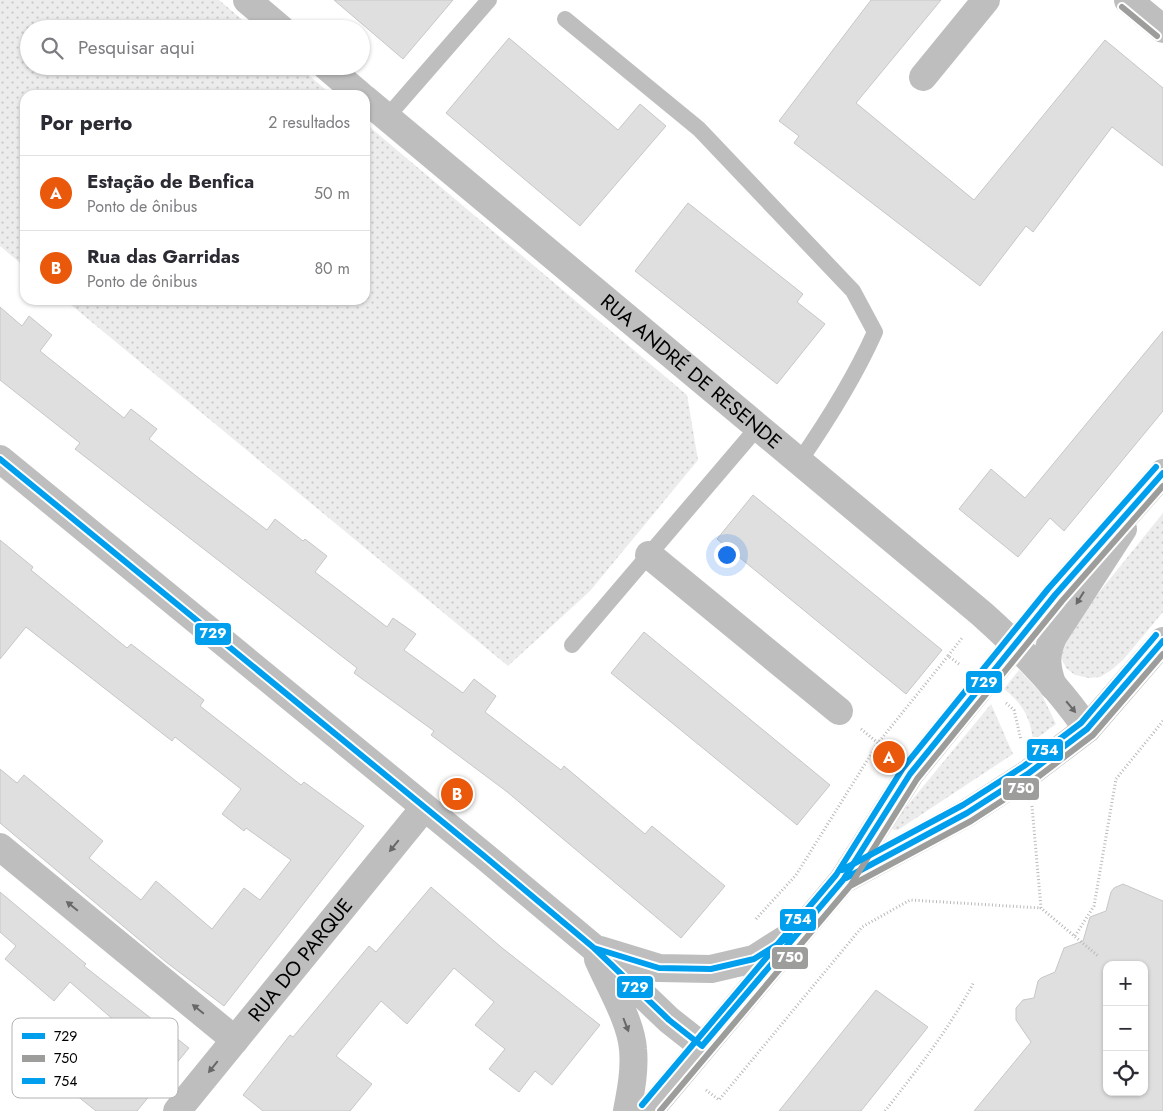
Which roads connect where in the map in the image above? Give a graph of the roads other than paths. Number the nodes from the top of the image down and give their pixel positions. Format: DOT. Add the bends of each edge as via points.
graph roads {
  1 [pos="247,0"];
  2 [pos="490,0"];
  3 [pos="986,0"];
  4 [pos="1128,0"];
  5 [pos="565,19"];
  6 [pos="271,20"];
  7 [pos="1163,29"];
  8 [pos="337,75"];
  9 [pos="923,77"];
  10 [pos="354,90"];
  11 [pos="370,103"];
  12 [pos="387,117"];
  13 [pos="757,428"];
  14 [pos="0,459"];
  15 [pos="799,462"];
  16 [pos="1163,474"];
  17 [pos="1143,497"];
  18 [pos="649,555"];
  19 [pos="1163,641"];
  20 [pos="1016,644"];
  21 [pos="572,645"];
  22 [pos="1053,687"];
  23 [pos="839,710"];
  24 [pos="1087,729"];
  25 [pos="424,808"];
  26 [pos="0,847"];
  27 [pos="843,880"];
  28 [pos="807,924"];
  29 [pos="594,948"];
  30 [pos="235,1040"];
  31 [pos="702,1046"];
  32 [pos="177,1111"];
  33 [pos="627,1111"];
  34 [pos="649,1111"];
  1 -- 6 [label="street"];
  2 -- 12 [label="lane"];
  3 -- 9 [label="street"];
  4 -- 7 [label="street"];
  5 -- 15 [label="lane" via="699,129 853,291 875,332 859,369 830,419"];
  8 -- 10 [label="street"];
  11 -- 12 [label="street, RUA ANDRÉ DE RESENDE"];
  12 -- 13 [label="street, RUA ANDRÉ DE RESENDE"];
  13 -- 15 [label="street, RUA ANDRÉ DE RESENDE"];
  13 -- 18 [label="lane"];
  14 -- 25 [label="street"];
  15 -- 20 [label="street, RUA ANDRÉ DE RESENDE"];
  16 -- 17 [label="street"];
  17 -- 20 [label="street"];
  17 -- 22 [label="street, one-way" via="1047,650 1046,666"];
  18 -- 21 [label="lane"];
  18 -- 23 [label="street"];
  19 -- 24 [label="street"];
  20 -- 22 [label="street, RUA ANDRÉ DE RESENDE"];
  20 -- 27 [label="street" via="910,774"];
  22 -- 24 [label="street, RUA ANDRÉ DE RESENDE, one-way"];
  24 -- 27 [label="street" via="1029,774 967,813"];
  25 -- 29 [label="street"];
  25 -- 30 [label="street, RUA DO PARQUE, one-way"];
  30 -- 26 [label="street, one-way"];
  27 -- 28 [label="street"];
  28 -- 29 [label="street" via="754,959 711,969 658,968"];
  28 -- 31 [label="street"];
  29 -- 31 [label="street" via="669,1020"];
  29 -- 33 [label="street, one-way" via="633,1048 633,1078"];
  30 -- 32 [label="street, RUA DO PARQUE, one-way"];
  31 -- 34 [label="street"];
}
